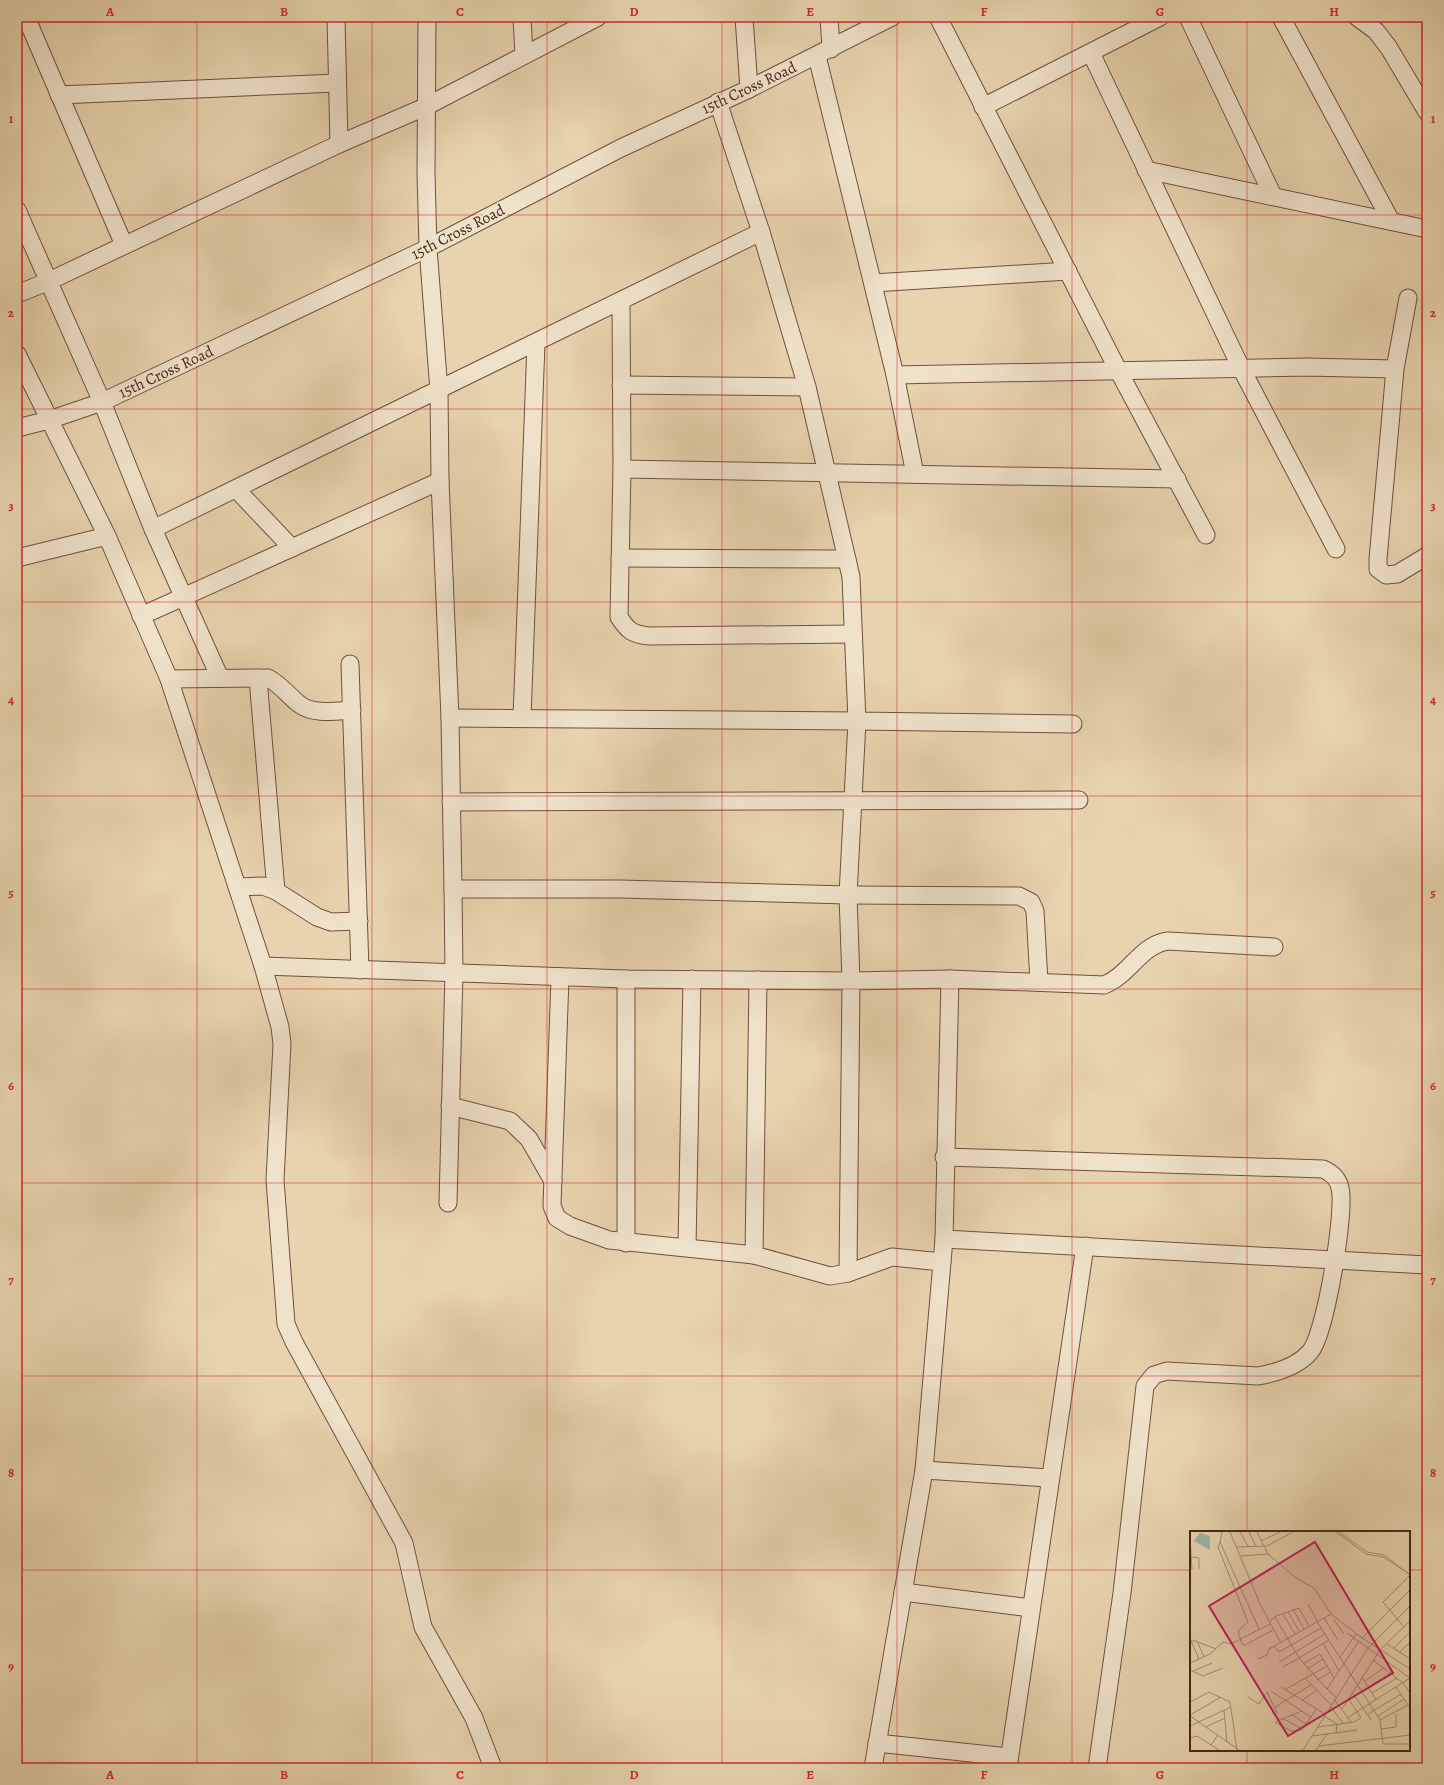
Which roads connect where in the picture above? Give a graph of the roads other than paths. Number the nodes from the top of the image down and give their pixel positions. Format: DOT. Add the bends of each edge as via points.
graph roads {
  1 [pos="26,17"];
  2 [pos="336,17"];
  3 [pos="427,17"];
  4 [pos="522,17"];
  5 [pos="598,17"];
  6 [pos="744,17"];
  7 [pos="829,17"];
  8 [pos="892,17"];
  9 [pos="938,17"];
  10 [pos="1160,17"];
  11 [pos="1188,17"];
  12 [pos="1281,17"];
  13 [pos="1357,17"];
  14 [pos="824,52"];
  15 [pos="1091,53"];
  16 [pos="524,55"];
  17 [pos="337,83"];
  18 [pos="749,89"];
  19 [pos="59,95"];
  20 [pos="718,102"];
  21 [pos="426,106"];
  22 [pos="983,107"];
  23 [pos="1427,112"];
  24 [pos="338,144"];
  25 [pos="1146,170"];
  26 [pos="1272,196"];
  27 [pos="17,210"];
  28 [pos="1391,221"];
  29 [pos="1427,229"];
  30 [pos="761,232"];
  31 [pos="124,245"];
  32 [pos="428,248"];
  33 [pos="1068,271"];
  34 [pos="47,282"];
  35 [pos="873,283"];
  36 [pos="17,294"];
  37 [pos="1408,298"];
  38 [pos="621,301"];
  39 [pos="536,343"];
  40 [pos="17,354"];
  41 [pos="1241,368"];
  42 [pos="1395,369"];
  43 [pos="1118,370"];
  44 [pos="895,375"];
  45 [pos="621,385"];
  46 [pos="807,387"];
  47 [pos="439,391"];
  48 [pos="102,402"];
  49 [pos="49,420"];
  50 [pos="17,428"];
  51 [pos="622,469"];
  52 [pos="827,473"];
  53 [pos="915,474"];
  54 [pos="1177,479"];
  55 [pos="440,482"];
  56 [pos="236,489"];
  57 [pos="153,530"];
  58 [pos="1206,535"];
  59 [pos="107,536"];
  60 [pos="292,548"];
  61 [pos="1336,549"];
  62 [pos="1427,556"];
  63 [pos="17,558"];
  64 [pos="620,558"];
  65 [pos="847,559"];
  66 [pos="183,597"];
  67 [pos="141,616"];
  68 [pos="853,634"];
  69 [pos="350,664"];
  70 [pos="220,678"];
  71 [pos="258,678"];
  72 [pos="169,679"];
  73 [pos="352,710"];
  74 [pos="450,718"];
  75 [pos="522,718"];
  76 [pos="857,720"];
  77 [pos="1073,724"];
  78 [pos="1079,800"];
  79 [pos="451,802"];
  80 [pos="852,802"];
  81 [pos="237,887"];
  82 [pos="453,889"];
  83 [pos="276,891"];
  84 [pos="848,895"];
  85 [pos="359,921"];
  86 [pos="1274,947"];
  87 [pos="263,966"];
  88 [pos="360,970"];
  89 [pos="454,973"];
  90 [pos="560,977"];
  91 [pos="950,978"];
  92 [pos="626,979"];
  93 [pos="692,979"];
  94 [pos="758,980"];
  95 [pos="850,981"];
  96 [pos="1039,982"];
  97 [pos="450,1106"];
  98 [pos="944,1157"];
  99 [pos="553,1181"];
  100 [pos="448,1203"];
  101 [pos="944,1239"];
  102 [pos="626,1243"];
  103 [pos="1085,1246"];
  104 [pos="687,1247"];
  105 [pos="754,1254"];
  106 [pos="1335,1260"];
  107 [pos="942,1262"];
  108 [pos="1427,1265"];
  109 [pos="848,1273"];
  110 [pos="924,1470"];
  111 [pos="1049,1478"];
  112 [pos="903,1592"];
  113 [pos="1031,1608"];
  114 [pos="877,1743"];
  115 [pos="1009,1763"];
  116 [pos="493,1768"];
  117 [pos="873,1768"];
  118 [pos="1097,1768"];
  1 -- 19 [label="street"];
  2 -- 17 [label="street"];
  3 -- 21 [label="street"];
  4 -- 16 [label="street"];
  5 -- 16 [label="street"];
  6 -- 18 [label="street"];
  7 -- 14 [label="street"];
  8 -- 14 [label="street, 15th Cross Road"];
  9 -- 22 [label="street"];
  10 -- 15 [label="street"];
  11 -- 26 [label="street"];
  12 -- 28 [label="street"];
  13 -- 23 [label="street" via="1376,31 1389,48"];
  14 -- 18 [label="street, 15th Cross Road"];
  14 -- 35 [label="street"];
  15 -- 22 [label="street"];
  15 -- 25 [label="street"];
  16 -- 21 [label="street"];
  17 -- 19 [label="street"];
  17 -- 24 [label="street"];
  18 -- 20 [label="street, 15th Cross Road"];
  19 -- 31 [label="street"];
  20 -- 30 [label="street"];
  20 -- 32 [label="street, 15th Cross Road" via="622,148"];
  21 -- 24 [label="street"];
  21 -- 32 [label="street"];
  22 -- 33 [label="street"];
  24 -- 31 [label="street"];
  25 -- 26 [label="street"];
  25 -- 41 [label="street"];
  26 -- 28 [label="street"];
  27 -- 34 [label="street"];
  28 -- 29 [label="street"];
  30 -- 38 [label="street"];
  30 -- 46 [label="street"];
  31 -- 34 [label="street"];
  32 -- 47 [label="street"];
  32 -- 48 [label="street, 15th Cross Road"];
  33 -- 35 [label="street"];
  33 -- 43 [label="street"];
  34 -- 36 [label="street"];
  34 -- 48 [label="street"];
  35 -- 44 [label="street"];
  37 -- 42 [label="street"];
  38 -- 39 [label="street"];
  38 -- 45 [label="street"];
  39 -- 47 [label="street"];
  39 -- 75 [label="street"];
  40 -- 49 [label="street"];
  41 -- 42 [label="street"];
  41 -- 43 [label="street"];
  41 -- 61 [label="street"];
  42 -- 62 [label="street" via="1378,569 1386,575 1398,574"];
  43 -- 44 [label="street"];
  43 -- 54 [label="street"];
  44 -- 53 [label="street"];
  45 -- 46 [label="street"];
  45 -- 51 [label="street"];
  46 -- 52 [label="street"];
  47 -- 55 [label="street"];
  47 -- 56 [label="street"];
  48 -- 49 [label="street, 15th Cross Road"];
  48 -- 57 [label="street"];
  49 -- 50 [label="street, 15th Cross Road"];
  49 -- 59 [label="street"];
  51 -- 52 [label="street"];
  51 -- 64 [label="street"];
  52 -- 53 [label="street"];
  52 -- 65 [label="street"];
  53 -- 54 [label="street"];
  54 -- 58 [label="street"];
  55 -- 60 [label="street"];
  55 -- 74 [label="street"];
  56 -- 57 [label="street"];
  56 -- 60 [label="street"];
  57 -- 66 [label="street"];
  59 -- 63 [label="street"];
  59 -- 67 [label="street"];
  60 -- 66 [label="street"];
  64 -- 65 [label="street"];
  64 -- 68 [label="street" via="620,617 626,628 636,635"];
  65 -- 68 [label="street" via="851,577"];
  66 -- 67 [label="street"];
  66 -- 70 [label="street"];
  67 -- 72 [label="street"];
  68 -- 76 [label="street"];
  69 -- 73 [label="street"];
  70 -- 71 [label="street"];
  70 -- 72 [label="street"];
  71 -- 73 [label="street" via="268,678 279,684 301,706 316,711"];
  71 -- 83 [label="street"];
  72 -- 81 [label="street"];
  73 -- 85 [label="street"];
  74 -- 75 [label="street"];
  74 -- 79 [label="street"];
  75 -- 76 [label="street"];
  76 -- 77 [label="street"];
  76 -- 80 [label="street"];
  78 -- 80 [label="street"];
  79 -- 80 [label="street"];
  79 -- 82 [label="street"];
  80 -- 84 [label="street"];
  81 -- 83 [label="street" via="263,886"];
  81 -- 87 [label="street"];
  82 -- 84 [label="street" via="620,889"];
  82 -- 89 [label="street"];
  83 -- 85 [label="street" via="317,917 331,922"];
  84 -- 95 [label="street"];
  84 -- 96 [label="street" via="1019,896 1031,902 1035,911"];
  85 -- 88 [label="street"];
  86 -- 96 [label="street" via="1158,942 1148,948 1115,981 1104,985"];
  87 -- 88 [label="street"];
  87 -- 116 [label="street" via="280,1026 282,1044 275,1180 286,1324 404,1543 423,1627 474,1718"];
  88 -- 89 [label="street"];
  89 -- 90 [label="street"];
  89 -- 97 [label="street"];
  90 -- 92 [label="street"];
  90 -- 99 [label="street"];
  91 -- 95 [label="street"];
  91 -- 96 [label="street"];
  91 -- 98 [label="street"];
  92 -- 93 [label="street"];
  92 -- 102 [label="street"];
  93 -- 94 [label="street"];
  93 -- 104 [label="street"];
  94 -- 95 [label="street"];
  94 -- 105 [label="street"];
  95 -- 109 [label="street"];
  97 -- 99 [label="street" via="510,1122 528,1139"];
  97 -- 100 [label="street"];
  98 -- 101 [label="street"];
  98 -- 106 [label="street" via="1323,1169 1334,1174 1340,1187 1342,1201"];
  99 -- 102 [label="street" via="552,1206 557,1218 570,1226 609,1240"];
  101 -- 103 [label="street"];
  101 -- 107 [label="street"];
  102 -- 104 [label="street"];
  103 -- 106 [label="street"];
  103 -- 111 [label="street"];
  104 -- 105 [label="street"];
  105 -- 109 [label="street" via="830,1276"];
  106 -- 108 [label="street"];
  106 -- 118 [label="street" via="1318,1340 1311,1352 1300,1360 1272,1374 1258,1376 1168,1371 1154,1375 1145,1386 1122,1593"];
  107 -- 109 [label="street" via="892,1257"];
  107 -- 110 [label="street"];
  110 -- 111 [label="street"];
  110 -- 112 [label="street"];
  111 -- 113 [label="street"];
  112 -- 113 [label="street"];
  112 -- 114 [label="street"];
  113 -- 115 [label="street"];
  114 -- 115 [label="street"];
  114 -- 117 [label="street"];
}
